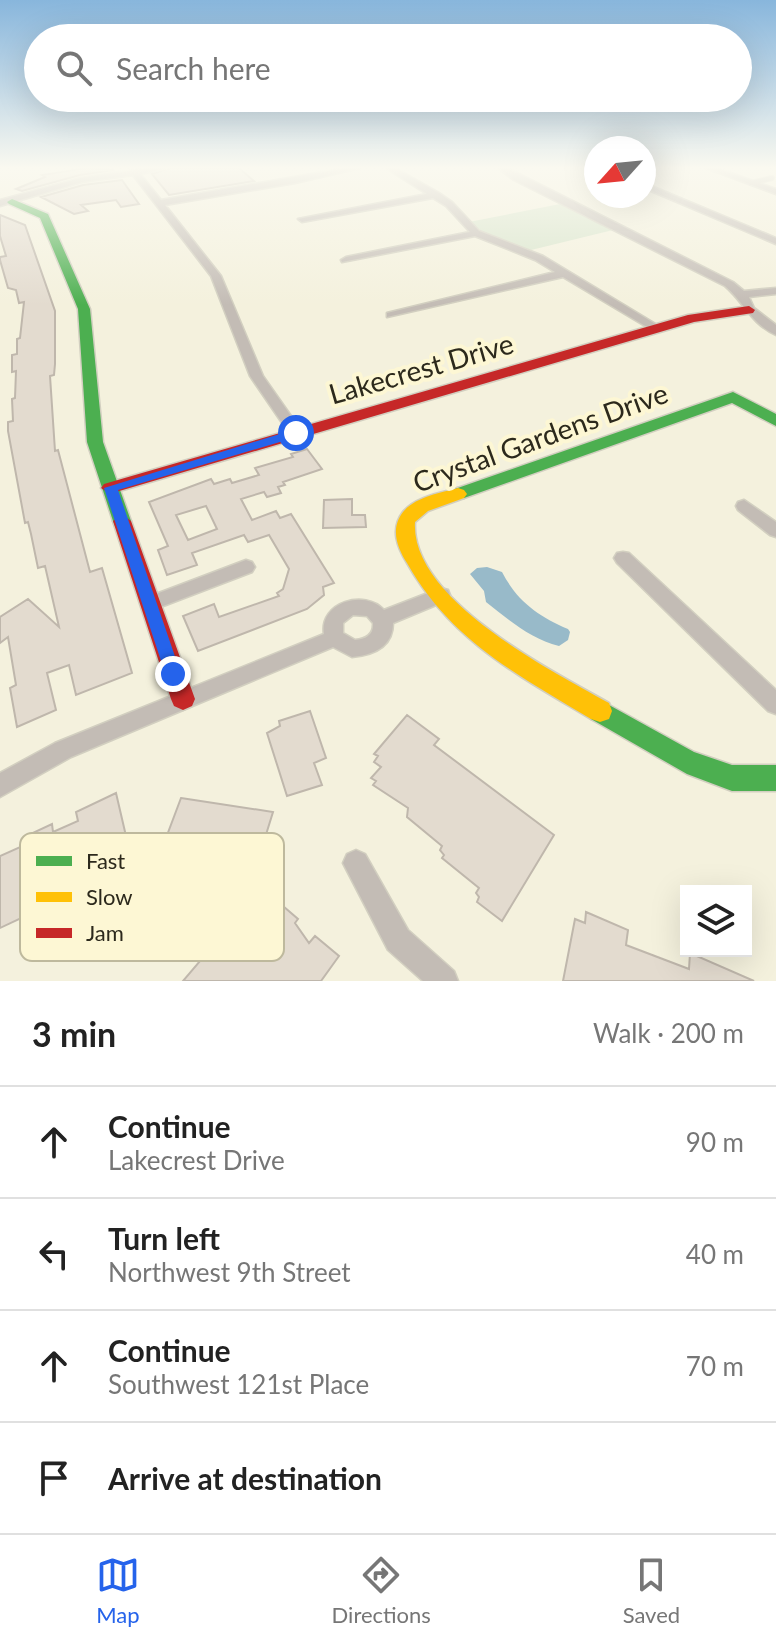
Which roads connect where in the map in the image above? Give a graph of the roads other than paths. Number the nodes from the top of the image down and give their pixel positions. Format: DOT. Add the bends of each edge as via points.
graph roads {
  1 [pos="38,214"];
  2 [pos="167,214"];
  3 [pos="331,214"];
  4 [pos="457,214"];
  5 [pos="590,214"];
  6 [pos="712,214"];
  7 [pos="302,219"];
  8 [pos="476,233"];
  9 [pos="776,241"];
  10 [pos="346,260"];
  11 [pos="565,273"];
  12 [pos="776,291"];
  13 [pos="745,302"];
  14 [pos="391,315"];
  15 [pos="656,328"];
  16 [pos="776,331"];
  17 [pos="776,421"];
  18 [pos="296,433"];
  19 [pos="110,488"];
  20 [pos="744,506"];
  21 [pos="776,531"];
  22 [pos="623,558"];
  23 [pos="246,567"];
  24 [pos="441,595"];
  25 [pos="150,604"];
  26 [pos="382,619"];
  27 [pos="335,638"];
  28 [pos="183,699"];
  29 [pos="776,704"];
  30 [pos="776,778"];
  31 [pos="1,782"];
  32 [pos="356,863"];
  33 [pos="444,981"];
  1 -- 19 [label="street" via="44,216 82,302 92,429"];
  2 -- 18 [label="street" via="220,283 257,376"];
  3 -- 7 [label="street"];
  4 -- 8 [label="street"];
  5 -- 13 [label="street" via="720,278"];
  6 -- 9 [label="street"];
  8 -- 10 [label="street"];
  8 -- 11 [label="street"];
  11 -- 14 [label="street"];
  11 -- 15 [label="street"];
  12 -- 13 [label="street, Lakecrest Drive"];
  13 -- 15 [label="street, Lakecrest Drive"];
  13 -- 16 [label="street"];
  15 -- 18 [label="street, Lakecrest Drive"];
  17 -- 24 [label="street, Crystal Gardens Drive" via="733,397 421,507 406,520 405,545"];
  18 -- 19 [label="street, Lakecrest Drive"];
  19 -- 25 [label="street"];
  20 -- 21 [label="street"];
  22 -- 29 [label="street"];
  23 -- 25 [label="street"];
  24 -- 26 [label="street"];
  24 -- 30 [label="street, Crystal Gardens Drive" via="493,648 687,762 732,778"];
  25 -- 28 [label="street"];
  26 -- 27 [label="street" via="384,629 374,644 352,649"];
  26 -- 27 [label="street" via="363,607 343,611 334,619"];
  27 -- 28 [label="street"];
  28 -- 31 [label="street"];
  32 -- 33 [label="street" via="398,940"];
}
